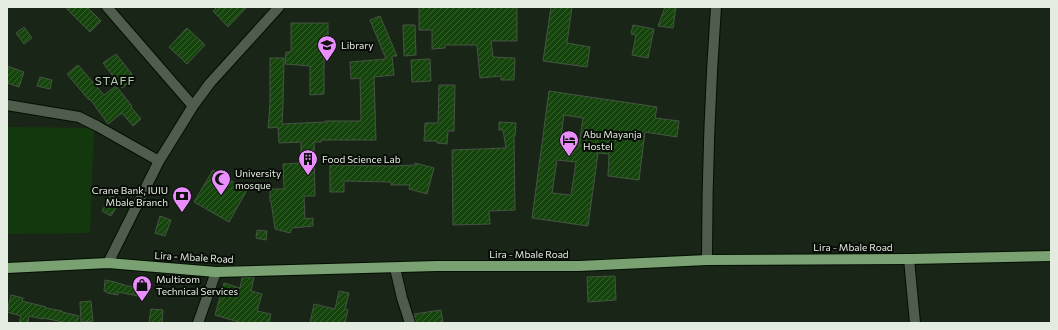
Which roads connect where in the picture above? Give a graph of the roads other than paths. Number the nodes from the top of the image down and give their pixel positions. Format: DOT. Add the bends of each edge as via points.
graph roads {
  1 [pos="106,7"];
  2 [pos="279,7"];
  3 [pos="716,7"];
  4 [pos="7,105"];
  5 [pos="193,106"];
  6 [pos="159,161"];
  7 [pos="1051,256"];
  8 [pos="909,259"];
  9 [pos="707,260"];
  10 [pos="108,263"];
  11 [pos="7,268"];
  12 [pos="395,268"];
  13 [pos="216,272"];
  14 [pos="198,323"];
  15 [pos="410,323"];
  16 [pos="915,323"];
  1 -- 5 [label="street"];
  2 -- 5 [label="street" via="210,83"];
  3 -- 9 [label="street" via="711,73"];
  4 -- 6 [label="street" via="79,117"];
  5 -- 6 [label="street"];
  6 -- 10 [label="street"];
  7 -- 8 [label="main road, Lira - Mbale Road"];
  8 -- 9 [label="main road, Lira - Mbale Road"];
  8 -- 16 [label="street"];
  9 -- 12 [label="main road, Lira - Mbale Road" via="579,266"];
  10 -- 11 [label="main road, Lira - Mbale Road"];
  10 -- 13 [label="main road, Lira - Mbale Road"];
  12 -- 13 [label="main road, Lira - Mbale Road"];
  12 -- 15 [label="street"];
  13 -- 14 [label="street"];
}
